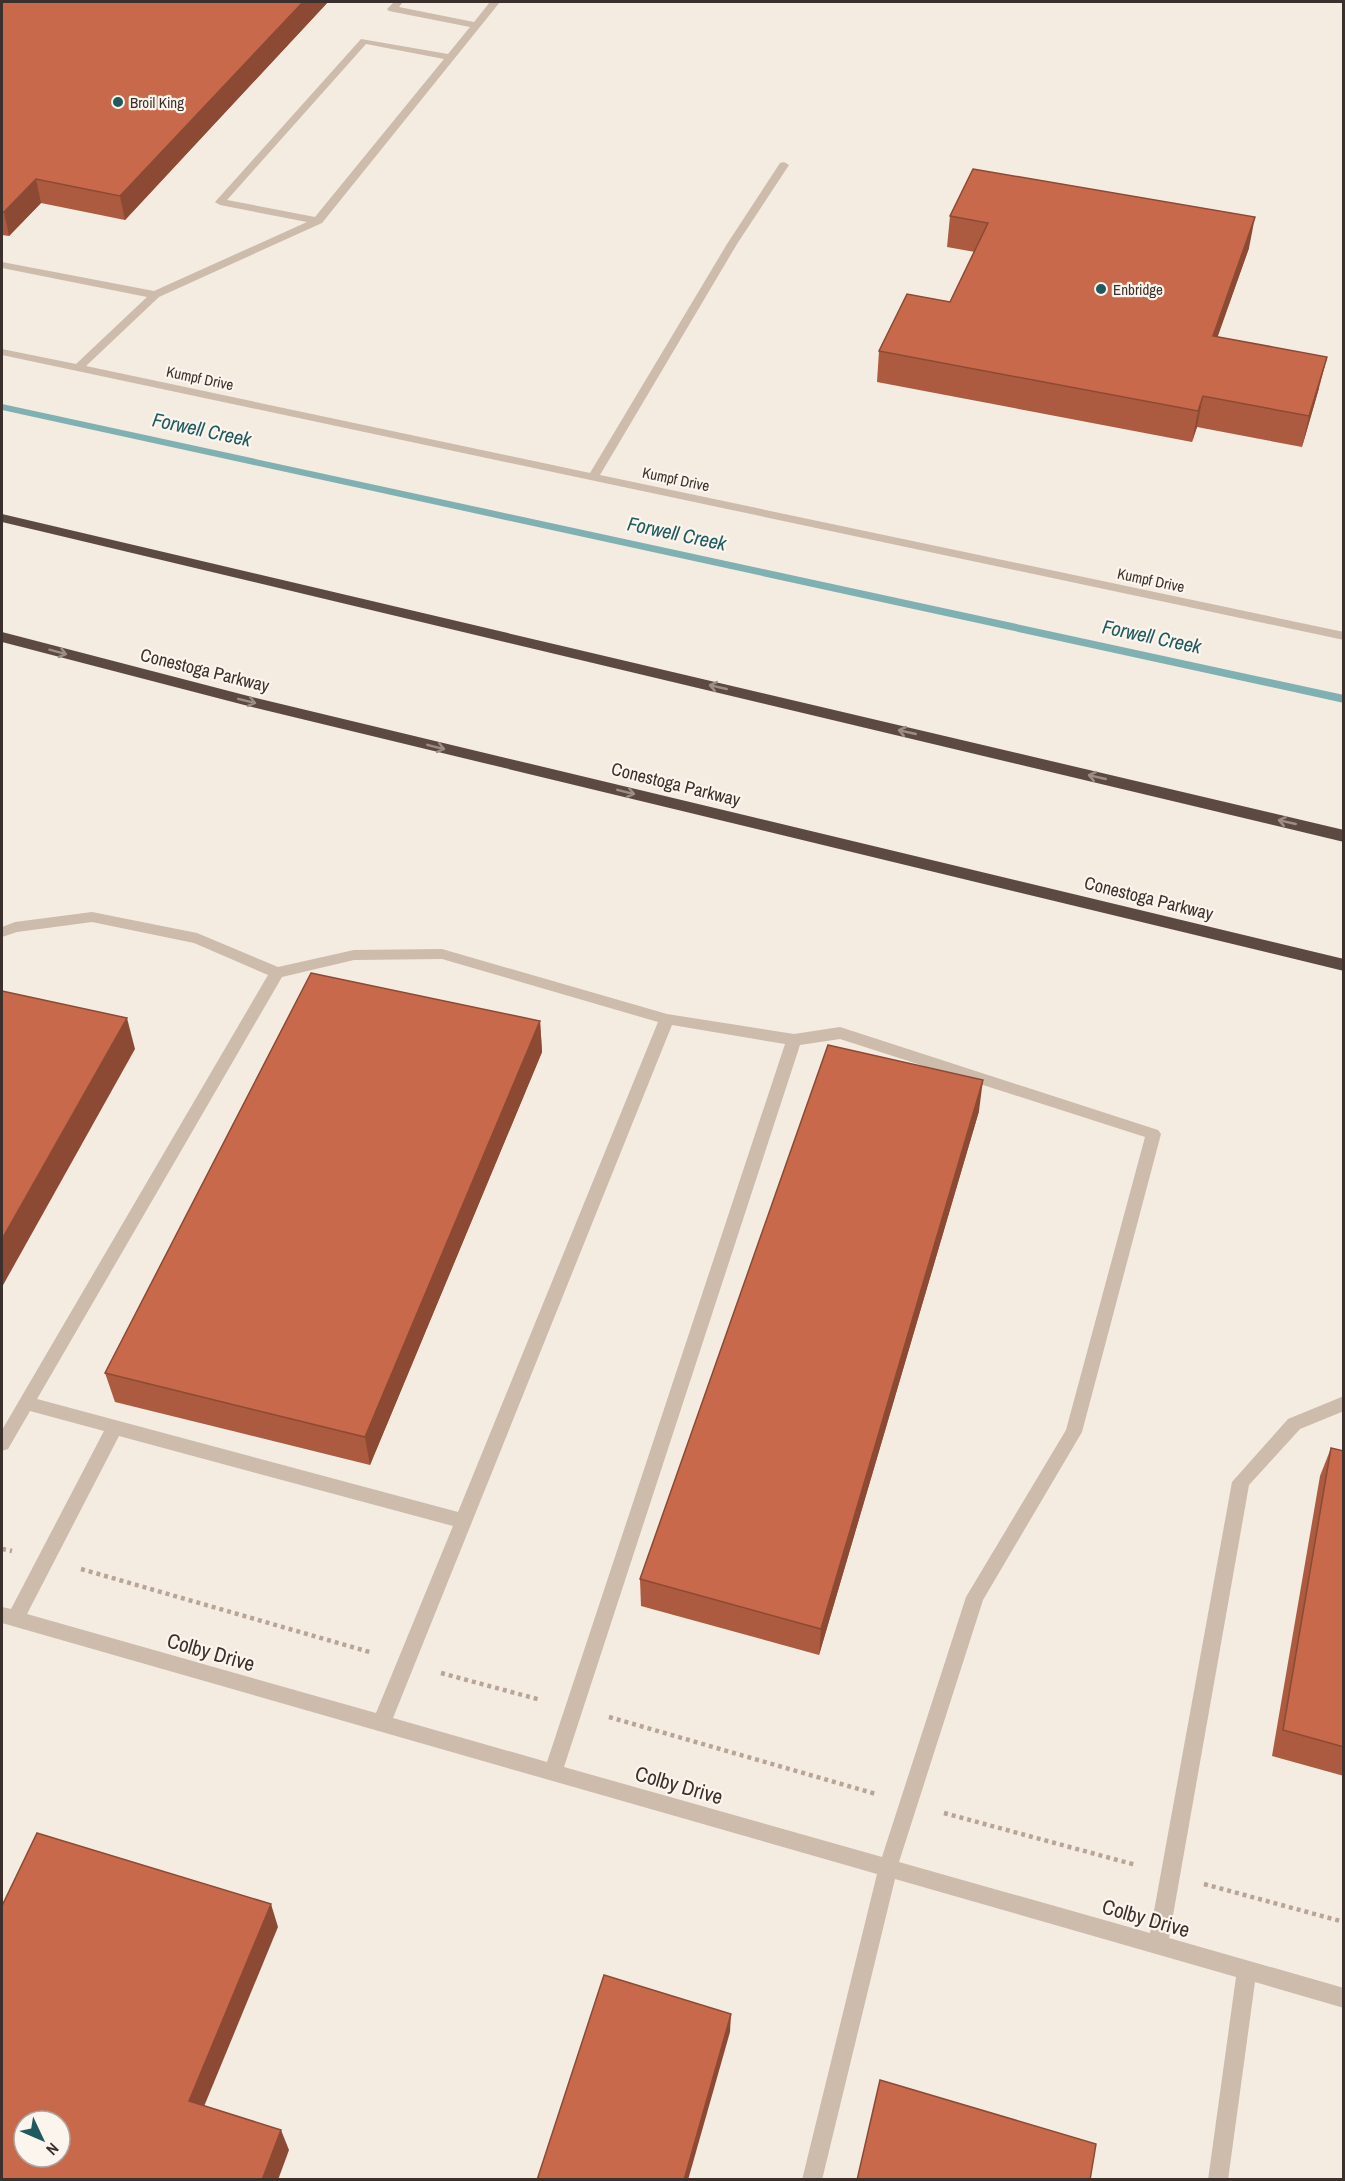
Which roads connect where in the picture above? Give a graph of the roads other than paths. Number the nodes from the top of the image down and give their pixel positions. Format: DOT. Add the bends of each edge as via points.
graph roads {
  1 [pos="399,2"];
  2 [pos="495,2"];
  3 [pos="477,25"];
  4 [pos="448,57"];
  5 [pos="784,165"];
  6 [pos="318,221"];
  7 [pos="2,265"];
  8 [pos="155,296"];
  9 [pos="2,351"];
  10 [pos="78,368"];
  11 [pos="593,477"];
  12 [pos="2,518"];
  13 [pos="1344,636"];
  14 [pos="2,637"];
  15 [pos="1344,836"];
  16 [pos="2,932"];
  17 [pos="1344,965"];
  18 [pos="277,973"];
  19 [pos="667,1019"];
  20 [pos="794,1040"];
  21 [pos="25,1403"];
  22 [pos="1344,1403"];
  23 [pos="115,1427"];
  24 [pos="2,1444"];
  25 [pos="462,1521"];
  26 [pos="8,1617"];
  27 [pos="381,1724"];
  28 [pos="553,1773"];
  29 [pos="888,1868"];
  30 [pos="1158,1945"];
  31 [pos="1247,1970"];
  32 [pos="1344,1998"];
  33 [pos="813,2180"];
  34 [pos="1218,2180"];
  1 -- 3 [label="street" via="392,9"];
  2 -- 3 [label="street"];
  3 -- 4 [label="street"];
  4 -- 6 [label="street"];
  4 -- 6 [label="street" via="364,41 220,202"];
  5 -- 11 [label="street" via="732,244"];
  6 -- 8 [label="street"];
  7 -- 8 [label="street"];
  8 -- 10 [label="street"];
  9 -- 10 [label="street, Kumpf Drive"];
  10 -- 11 [label="street, Kumpf Drive"];
  11 -- 13 [label="street, Kumpf Drive"];
  15 -- 12 [label="highway, one-way"];
  14 -- 17 [label="highway, Conestoga Parkway, one-way" via="275,708"];
  16 -- 18 [label="street" via="92,917 197,938"];
  18 -- 19 [label="street" via="354,955 442,954"];
  18 -- 21 [label="street"];
  19 -- 20 [label="street"];
  19 -- 25 [label="street"];
  20 -- 28 [label="street"];
  20 -- 29 [label="street" via="840,1033 1153,1134 1074,1432 975,1597"];
  21 -- 23 [label="street"];
  21 -- 24 [label="street"];
  22 -- 30 [label="street" via="1294,1424 1241,1482"];
  23 -- 25 [label="street"];
  23 -- 26 [label="street"];
  25 -- 27 [label="street"];
  26 -- 27 [label="street, Colby Drive"];
  27 -- 28 [label="street, Colby Drive"];
  28 -- 29 [label="street, Colby Drive"];
  29 -- 30 [label="street, Colby Drive"];
  29 -- 33 [label="street"];
  30 -- 31 [label="street, Colby Drive"];
  31 -- 32 [label="street, Colby Drive"];
  31 -- 34 [label="street"];
}
